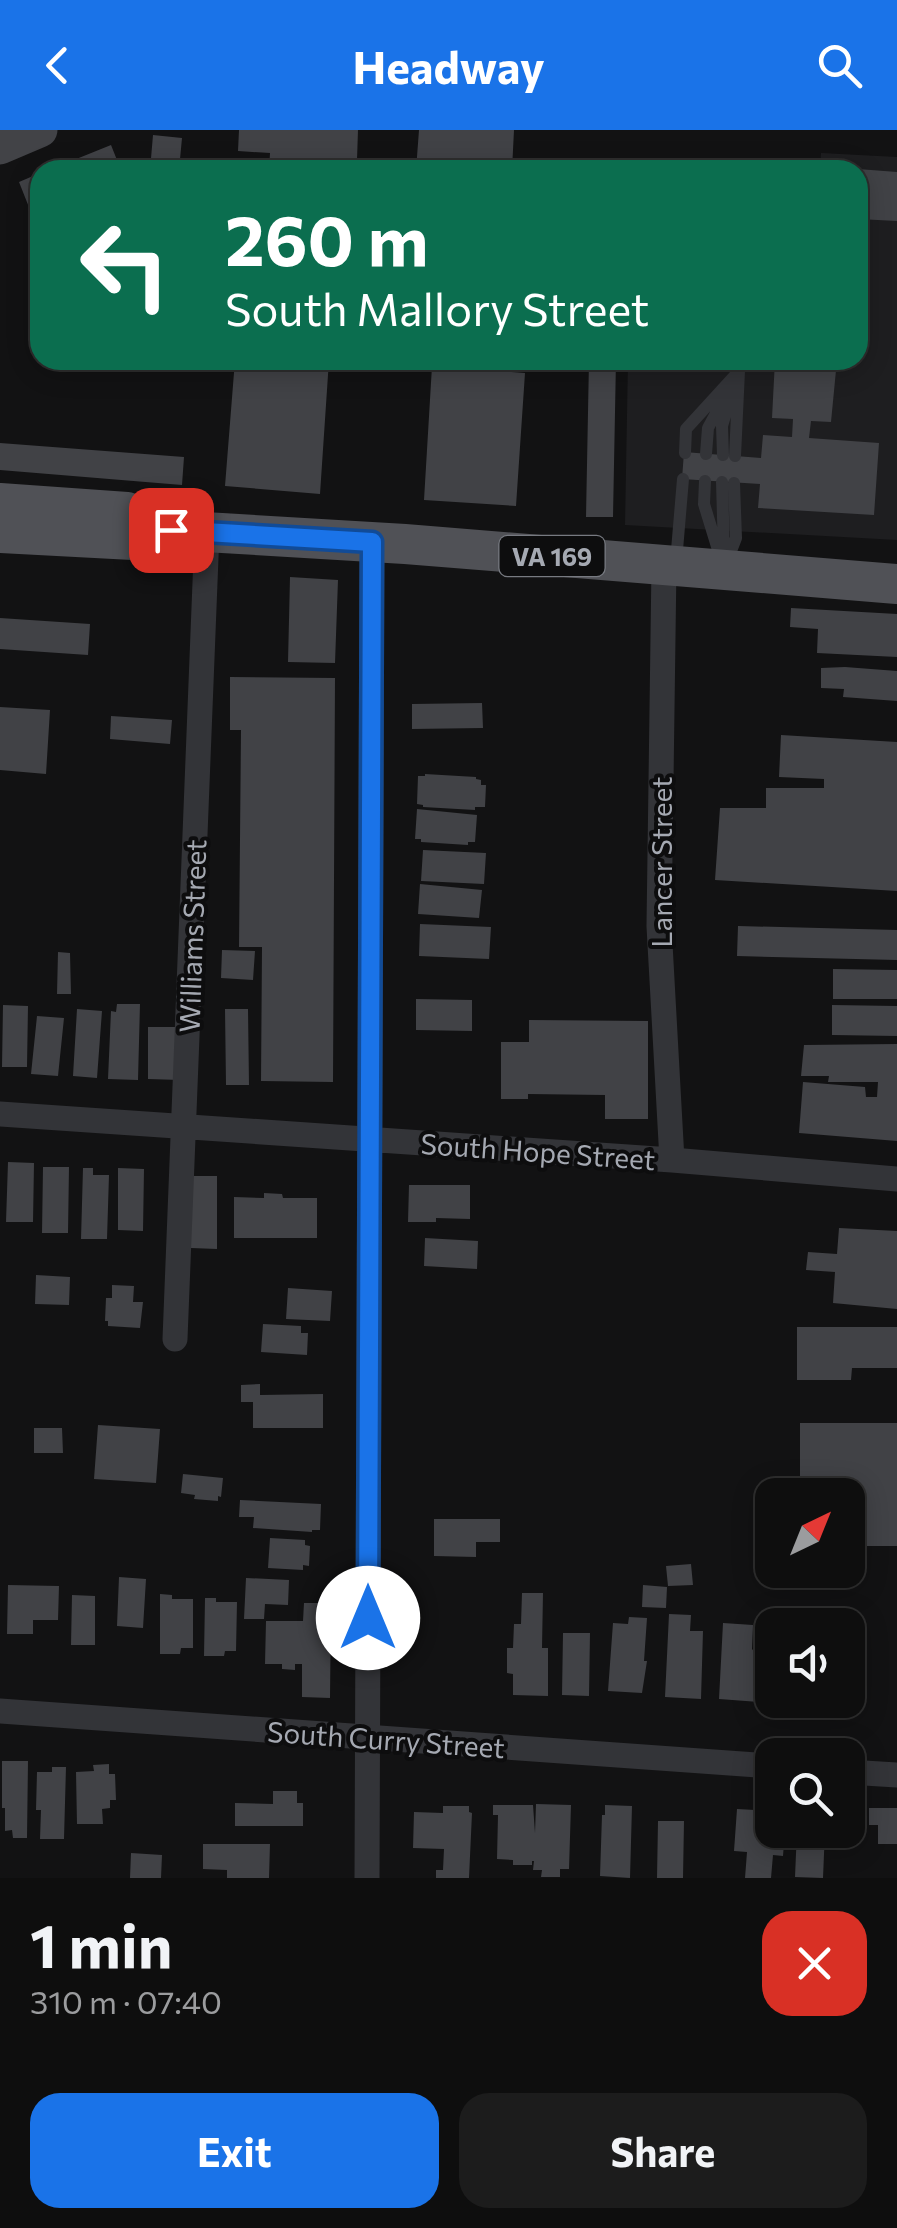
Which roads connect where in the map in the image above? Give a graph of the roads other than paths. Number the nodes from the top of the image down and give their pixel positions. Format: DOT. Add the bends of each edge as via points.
graph roads {
  1 [pos="40,130"];
  2 [pos="0,147"];
  3 [pos="739,371"];
  4 [pos="685,452"];
  5 [pos="706,454"];
  6 [pos="729,456"];
  7 [pos="683,480"];
  8 [pos="705,481"];
  9 [pos="728,482"];
  10 [pos="0,503"];
  11 [pos="189,531"];
  12 [pos="0,533"];
  13 [pos="372,542"];
  14 [pos="670,565"];
  15 [pos="724,570"];
  16 [pos="897,584"];
  17 [pos="0,1114"];
  18 [pos="184,1127"];
  19 [pos="370,1139"];
  20 [pos="672,1160"];
  21 [pos="897,1179"];
  22 [pos="175,1339"];
  23 [pos="0,1711"];
  24 [pos="367,1737"];
  25 [pos="755,1765"];
  26 [pos="865,1773"];
  27 [pos="897,1776"];
  28 [pos="368,1878"];
  1 -- 2 [label="street"];
  3 -- 4 [label="lane" via="686,429"];
  3 -- 5 [label="lane" via="708,428"];
  3 -- 6 [label="lane" via="722,426"];
  7 -- 14 [label="lane"];
  8 -- 15 [label="lane" via="704,504"];
  9 -- 15 [label="lane" via="736,538"];
  10 -- 11 [label="main road, VA 169" via="127,512"];
  11 -- 12 [label="main road, VA 169" via="132,540"];
  11 -- 13 [label="main road, VA 169"];
  11 -- 18 [label="street, Williams Street"];
  13 -- 14 [label="main road, VA 169"];
  13 -- 19 [label="street"];
  14 -- 15 [label="main road, VA 169"];
  14 -- 20 [label="street, Lancer Street" via="659,926"];
  15 -- 16 [label="main road, VA 169"];
  17 -- 18 [label="street, South Hope Street"];
  18 -- 19 [label="street, South Hope Street"];
  18 -- 22 [label="street, Williams Street"];
  19 -- 20 [label="street, South Hope Street"];
  19 -- 24 [label="street"];
  20 -- 21 [label="street, South Hope Street"];
  23 -- 24 [label="street, South Curry Street"];
  24 -- 25 [label="street, South Curry Street"];
  24 -- 28 [label="street"];
  26 -- 27 [label="street"];
}
